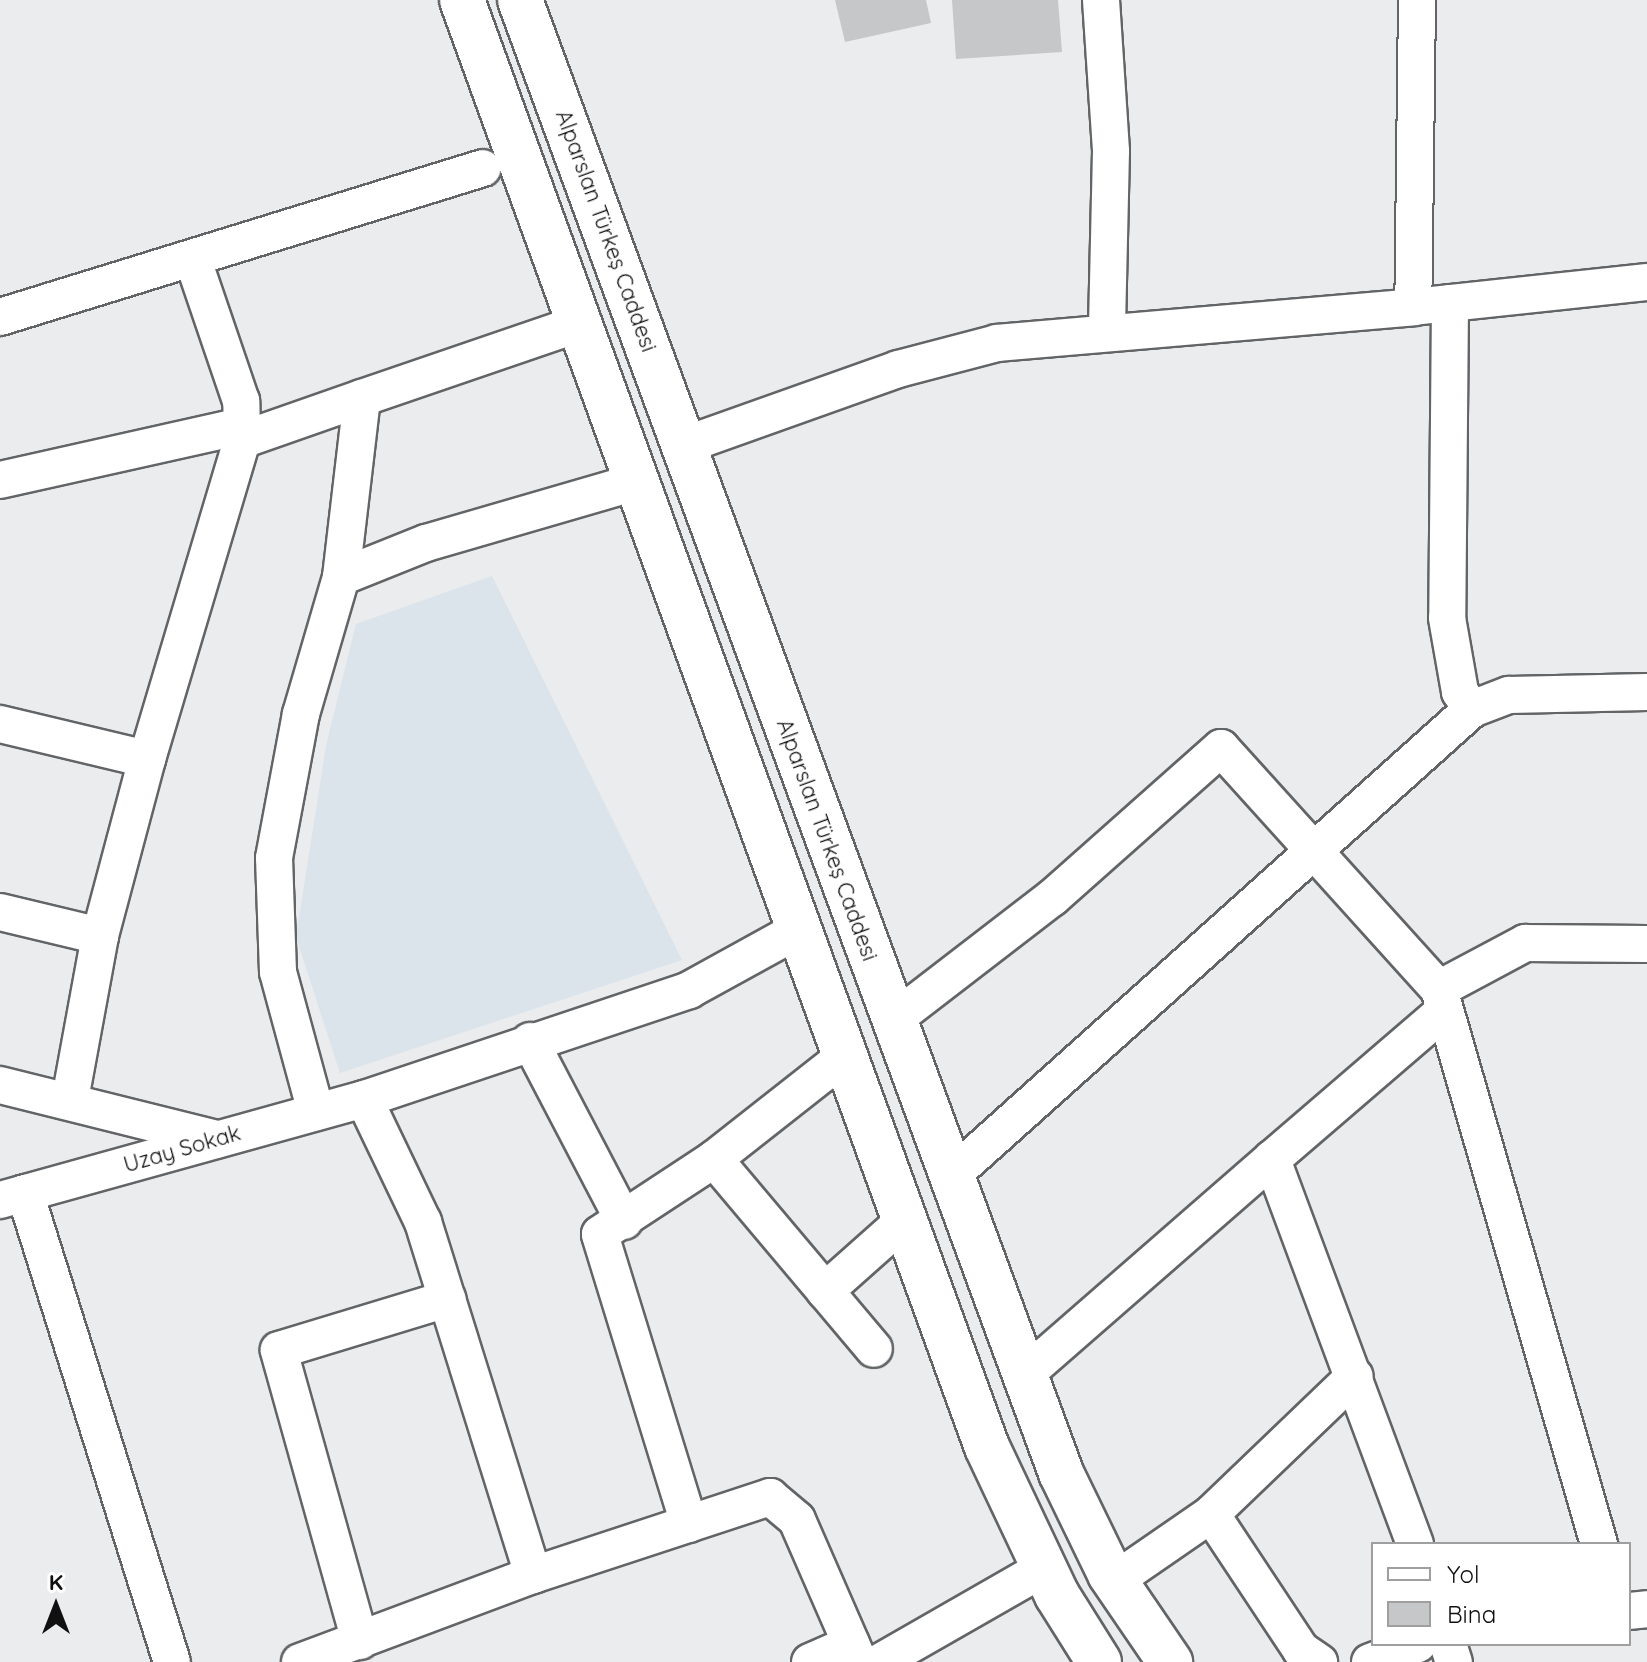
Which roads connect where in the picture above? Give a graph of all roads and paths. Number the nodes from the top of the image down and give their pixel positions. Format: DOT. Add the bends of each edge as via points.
graph roads {
  1 [pos="462,0"];
  2 [pos="520,0"];
  3 [pos="1101,0"];
  4 [pos="1417,0"];
  5 [pos="483,168"];
  6 [pos="193,260"];
  7 [pos="1647,282"];
  8 [pos="1450,303"];
  9 [pos="1413,307"];
  10 [pos="0,317"];
  11 [pos="578,324"];
  12 [pos="1107,333"];
  13 [pos="362,398"];
  14 [pos="242,433"];
  15 [pos="685,445"];
  16 [pos="0,480"];
  17 [pos="615,488"];
  18 [pos="341,577"];
  19 [pos="1647,692"];
  20 [pos="1472,709"];
  21 [pos="0,724"];
  22 [pos="147,759"];
  23 [pos="1320,851"];
  24 [pos="0,912"];
  25 [pos="800,929"];
  26 [pos="100,936"];
  27 [pos="1647,944"];
  28 [pos="1442,1000"];
  29 [pos="892,1021"];
  30 [pos="530,1041"];
  31 [pos="845,1056"];
  32 [pos="0,1085"];
  33 [pos="70,1099"];
  34 [pos="364,1099"];
  35 [pos="316,1112"];
  36 [pos="217,1139"];
  37 [pos="714,1159"];
  38 [pos="1272,1159"];
  39 [pos="951,1176"];
  40 [pos="12,1196"];
  41 [pos="905,1220"];
  42 [pos="624,1221"];
  43 [pos="825,1291"];
  44 [pos="447,1299"];
  45 [pos="874,1349"];
  46 [pos="1023,1376"];
  47 [pos="1355,1376"];
  48 [pos="1211,1514"];
  49 [pos="689,1524"];
  50 [pos="1414,1542"];
  51 [pos="1598,1542"];
  52 [pos="1044,1568"];
  53 [pos="533,1575"];
  54 [pos="1114,1581"];
  55 [pos="360,1641"];
  56 [pos="1413,1646"];
  57 [pos="863,1656"];
  58 [pos="172,1662"];
  59 [pos="300,1662"];
  60 [pos="810,1662"];
  61 [pos="1099,1662"];
  62 [pos="1170,1662"];
  63 [pos="1319,1662"];
  64 [pos="1370,1662"];
  1 -- 11 [label="street"];
  2 -- 15 [label="street, Alparslan Türkeş Caddesi"];
  3 -- 12 [label="street" via="1111,151"];
  4 -- 9 [label="street"];
  5 -- 6 [label="street"];
  6 -- 10 [label="street"];
  6 -- 14 [label="street" via="241,401"];
  7 -- 8 [label="street"];
  8 -- 9 [label="street"];
  8 -- 20 [label="street" via="1447,618 1455,678"];
  9 -- 12 [label="street"];
  11 -- 13 [label="street"];
  11 -- 25 [label="street"];
  12 -- 15 [label="street" via="969,350"];
  13 -- 14 [label="street"];
  13 -- 18 [label="street"];
  14 -- 16 [label="street"];
  14 -- 22 [label="street"];
  15 -- 29 [label="street, Alparslan Türkeş Caddesi"];
  17 -- 18 [label="street" via="426,543"];
  18 -- 35 [label="street" via="301,714 274,858 278,972"];
  19 -- 20 [label="street" via="1509,695"];
  20 -- 23 [label="street"];
  21 -- 22 [label="street"];
  22 -- 26 [label="street"];
  23 -- 28 [label="street"];
  23 -- 29 [label="street" via="1221,748 1052,898"];
  23 -- 39 [label="street"];
  24 -- 26 [label="street"];
  25 -- 30 [label="street, Uzay Sokak" via="689,990"];
  25 -- 31 [label="street"];
  26 -- 33 [label="street"];
  27 -- 28 [label="street" via="1525,943"];
  28 -- 38 [label="street"];
  28 -- 51 [label="street" via="1521,1254"];
  29 -- 39 [label="street, Alparslan Türkeş Caddesi"];
  30 -- 34 [label="street, Uzay Sokak"];
  30 -- 42 [label="street"];
  31 -- 37 [label="street"];
  31 -- 41 [label="street"];
  32 -- 33 [label="street"];
  33 -- 36 [label="street"];
  34 -- 35 [label="street, Uzay Sokak"];
  34 -- 44 [label="street" via="423,1222"];
  35 -- 36 [label="street, Uzay Sokak"];
  36 -- 40 [label="street, Uzay Sokak"];
  37 -- 42 [label="street"];
  37 -- 43 [label="street"];
  38 -- 46 [label="street"];
  38 -- 47 [label="street"];
  39 -- 46 [label="street, Alparslan Türkeş Caddesi"];
  40 -- 58 [label="street"];
  41 -- 43 [label="street"];
  41 -- 52 [label="street" via="987,1447"];
  42 -- 49 [label="street" via="600,1234"];
  43 -- 45 [label="street"];
  44 -- 53 [label="street"];
  44 -- 55 [label="street" via="279,1350"];
  46 -- 54 [label="street, Alparslan Türkeş Caddesi"];
  47 -- 48 [label="street"];
  47 -- 50 [label="street"];
  48 -- 54 [label="street"];
  48 -- 63 [label="street" via="1301,1650"];
  49 -- 53 [label="street"];
  49 -- 57 [label="street" via="770,1497 789,1508"];
  52 -- 57 [label="street"];
  52 -- 61 [label="street"];
  53 -- 55 [label="street"];
  54 -- 62 [label="street, Alparslan Türkeş Caddesi"];
  55 -- 59 [label="street"];
  56 -- 64 [label="street"];
  57 -- 60 [label="street"];
}
